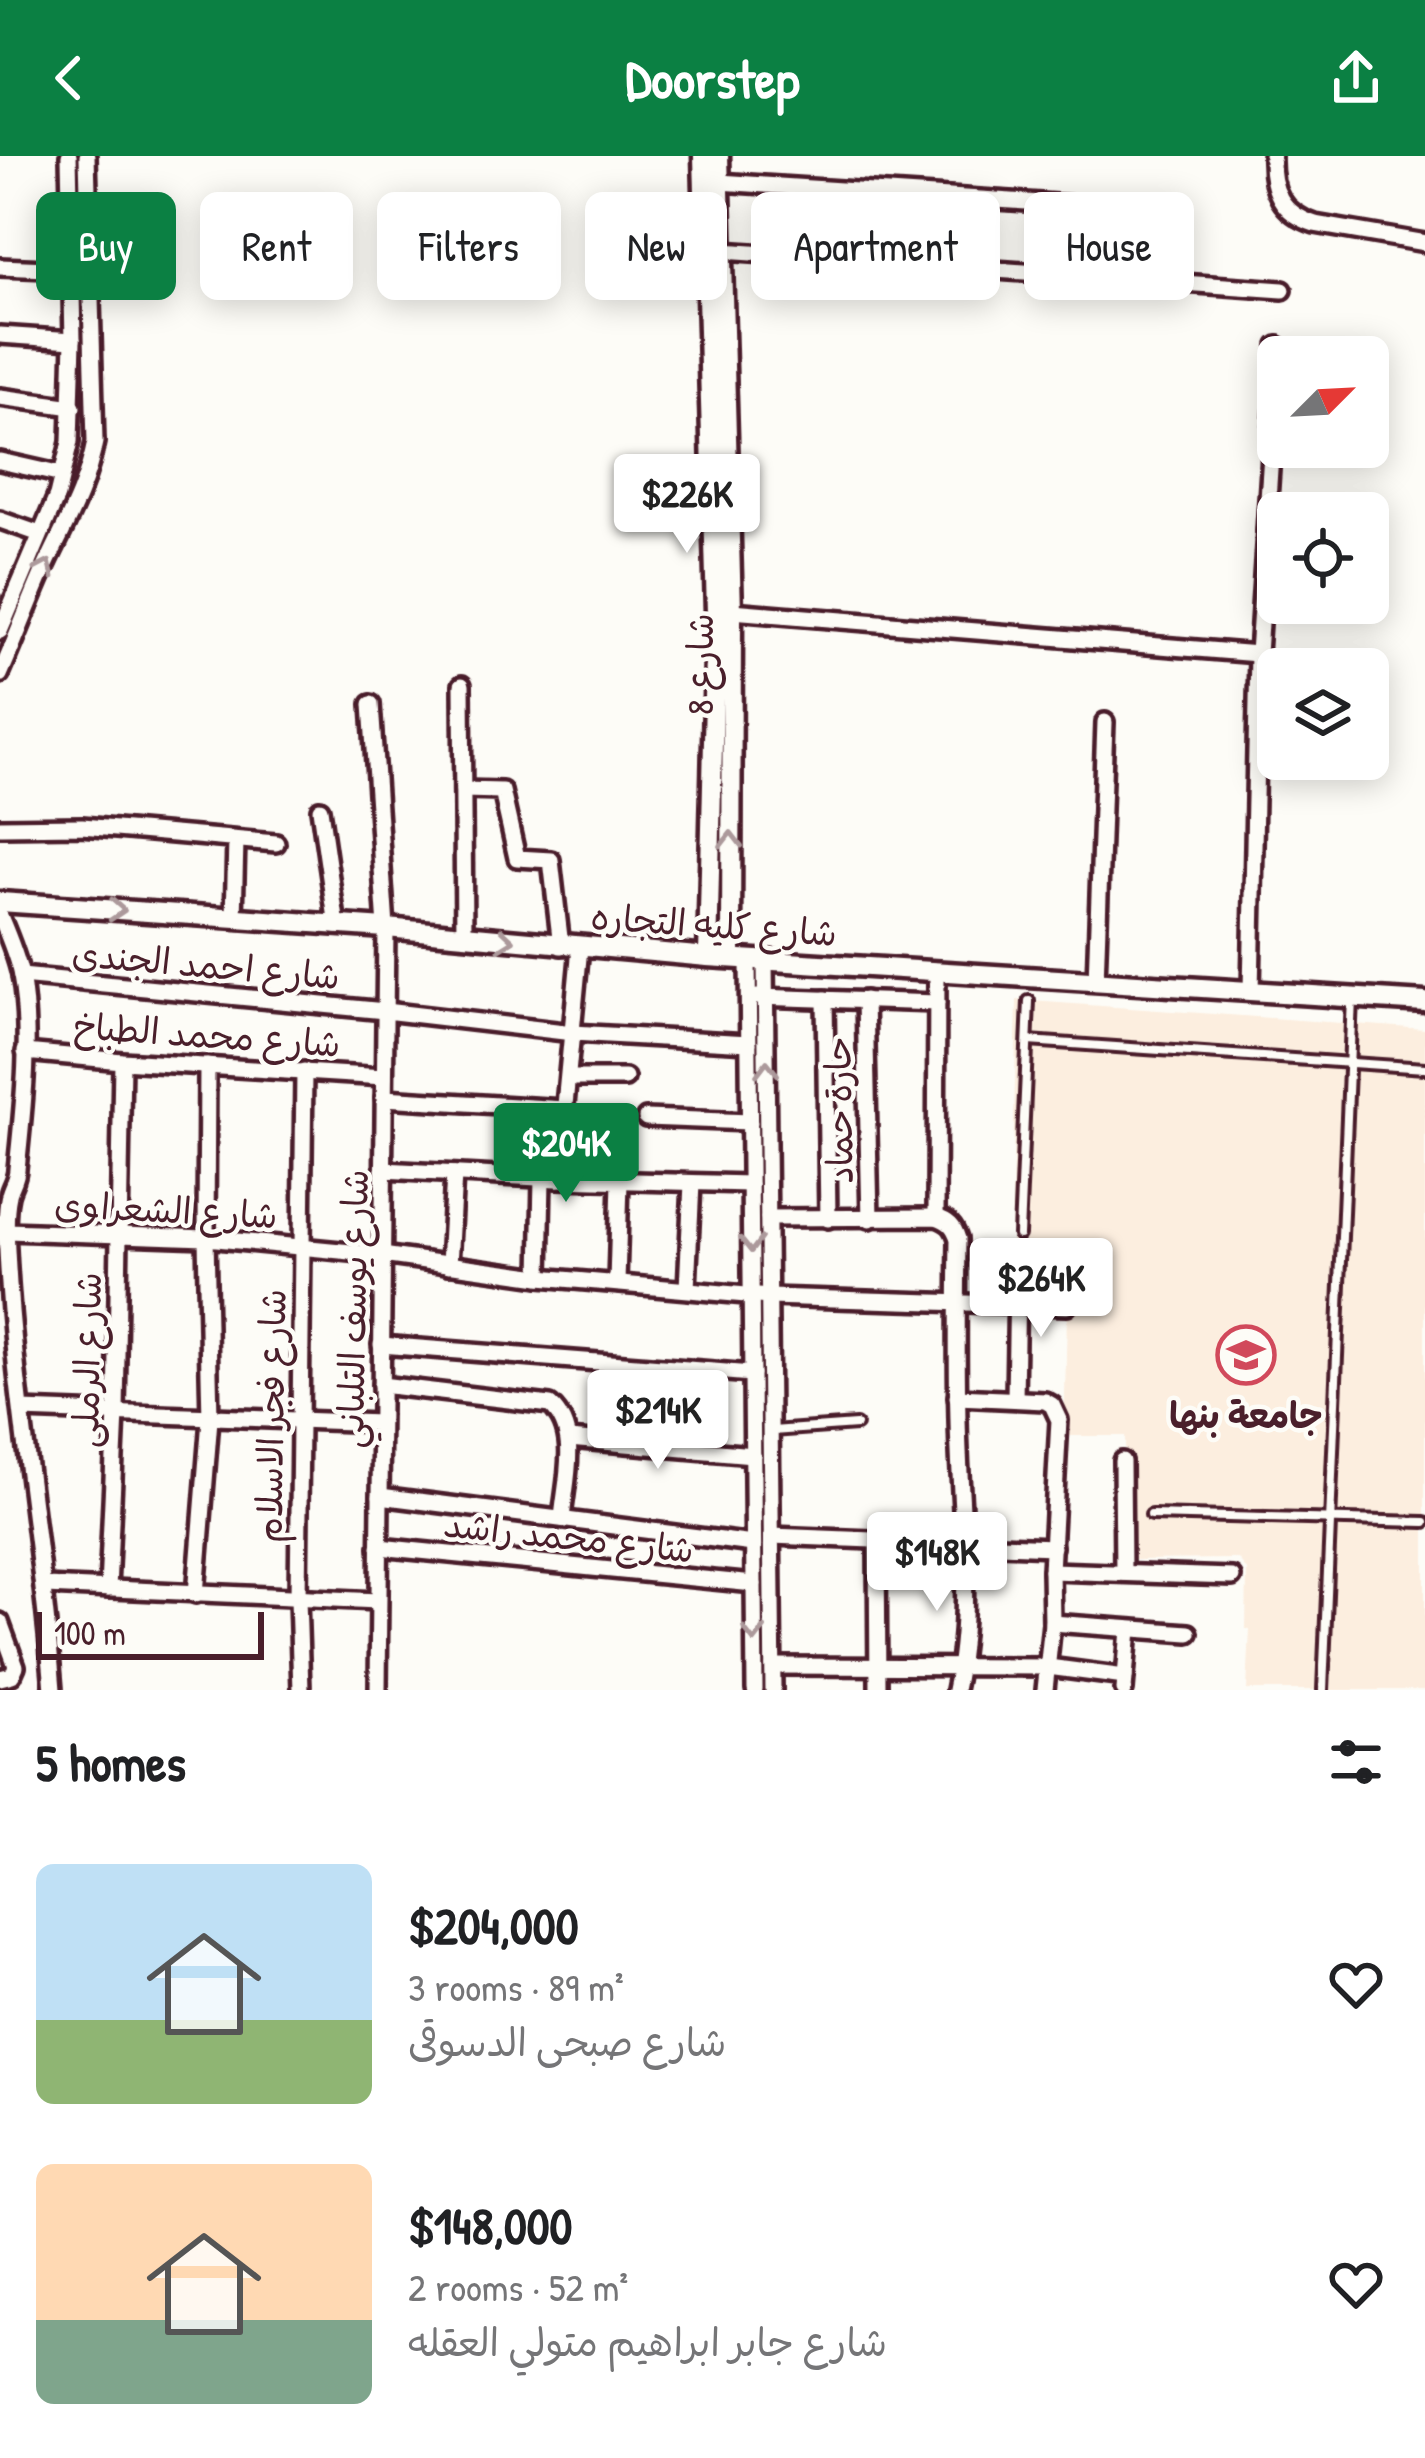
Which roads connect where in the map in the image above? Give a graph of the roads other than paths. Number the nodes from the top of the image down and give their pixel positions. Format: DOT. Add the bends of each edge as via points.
graph roads {
  1 [pos="57,156"];
  2 [pos="703,156"];
  3 [pos="719,156"];
  4 [pos="1272,156"];
  5 [pos="78,157"];
  6 [pos="719,182"];
  7 [pos="76,192"];
  8 [pos="719,192"];
  9 [pos="1024,203"];
  10 [pos="1425,243"];
  11 [pos="727,250"];
  12 [pos="0,267"];
  13 [pos="36,268"];
  14 [pos="1283,290"];
  15 [pos="72,300"];
  16 [pos="722,300"];
  17 [pos="0,335"];
  18 [pos="73,340"];
  19 [pos="0,397"];
  20 [pos="73,407"];
  21 [pos="0,461"];
  22 [pos="1270,468"];
  23 [pos="62,475"];
  24 [pos="0,520"];
  25 [pos="722,532"];
  26 [pos="40,534"];
  27 [pos="8,587"];
  28 [pos="732,611"];
  29 [pos="0,631"];
  30 [pos="1258,648"];
  31 [pos="1257,654"];
  32 [pos="0,675"];
  33 [pos="462,685"];
  34 [pos="1257,702"];
  35 [pos="371,704"];
  36 [pos="1105,722"];
  37 [pos="463,790"];
  38 [pos="320,809"];
  39 [pos="0,827"];
  40 [pos="236,840"];
  41 [pos="276,844"];
  42 [pos="0,902"];
  43 [pos="0,916"];
  44 [pos="233,919"];
  45 [pos="337,926"];
  46 [pos="386,928"];
  47 [pos="464,936"];
  48 [pos="570,946"];
  49 [pos="708,957"];
  50 [pos="748,959"];
  51 [pos="937,973"];
  52 [pos="21,976"];
  53 [pos="1096,982"];
  54 [pos="1251,992"];
  55 [pos="748,997"];
  56 [pos="766,998"];
  57 [pos="1352,998"];
  58 [pos="825,999"];
  59 [pos="865,1000"];
  60 [pos="1029,1001"];
  61 [pos="1425,1002"];
  62 [pos="937,1003"];
  63 [pos="385,1011"];
  64 [pos="573,1033"];
  65 [pos="1028,1042"];
  66 [pos="749,1043"];
  67 [pos="25,1052"];
  68 [pos="122,1060"];
  69 [pos="1351,1064"];
  70 [pos="207,1066"];
  71 [pos="1425,1068"];
  72 [pos="304,1071"];
  73 [pos="384,1077"];
  74 [pos="569,1078"];
  75 [pos="625,1078"];
  76 [pos="384,1098"];
  77 [pos="564,1109"];
  78 [pos="646,1118"];
  79 [pos="750,1122"];
  80 [pos="18,1156"];
  81 [pos="383,1170"];
  82 [pos="0,1172"];
  83 [pos="454,1174"];
  84 [pos="550,1179"];
  85 [pos="620,1181"];
  86 [pos="692,1183"];
  87 [pos="750,1184"];
  88 [pos="5,1195"];
  89 [pos="936,1217"];
  90 [pos="768,1219"];
  91 [pos="828,1219"];
  92 [pos="870,1219"];
  93 [pos="7,1231"];
  94 [pos="1019,1234"];
  95 [pos="118,1237"];
  96 [pos="206,1238"];
  97 [pos="302,1246"];
  98 [pos="382,1255"];
  99 [pos="449,1265"];
  100 [pos="540,1276"];
  101 [pos="1018,1280"];
  102 [pos="617,1282"];
  103 [pos="688,1289"];
  104 [pos="751,1295"];
  105 [pos="769,1297"];
  106 [pos="957,1303"];
  107 [pos="1016,1304"];
  108 [pos="1067,1306"];
  109 [pos="381,1345"];
  110 [pos="752,1374"];
  111 [pos="381,1385"];
  112 [pos="957,1397"];
  113 [pos="1015,1399"];
  114 [pos="22,1410"];
  115 [pos="116,1413"];
  116 [pos="210,1418"];
  117 [pos="300,1421"];
  118 [pos="380,1423"];
  119 [pos="856,1425"];
  120 [pos="770,1431"];
  121 [pos="569,1438"];
  122 [pos="753,1455"];
  123 [pos="1122,1461"];
  124 [pos="380,1496"];
  125 [pos="1151,1514"];
  126 [pos="562,1519"];
  127 [pos="1332,1520"];
  128 [pos="1425,1522"];
  129 [pos="771,1536"];
  130 [pos="877,1541"];
  131 [pos="963,1542"];
  132 [pos="753,1544"];
  133 [pos="379,1547"];
  134 [pos="1053,1547"];
  135 [pos="1051,1571"];
  136 [pos="1123,1574"];
  137 [pos="1232,1577"];
  138 [pos="754,1584"];
  139 [pos="45,1586"];
  140 [pos="108,1588"];
  141 [pos="196,1594"];
  142 [pos="298,1599"];
  143 [pos="378,1601"];
  144 [pos="0,1622"];
  145 [pos="1052,1623"];
  146 [pos="1129,1629"];
  147 [pos="1189,1634"];
  148 [pos="772,1666"];
  149 [pos="878,1666"];
  150 [pos="961,1666"];
  151 [pos="1048,1666"];
  152 [pos="0,1678"];
  153 [pos="1125,1683"];
  154 [pos="53,1690"];
  155 [pos="301,1690"];
  156 [pos="377,1690"];
  157 [pos="755,1690"];
  158 [pos="773,1690"];
  159 [pos="878,1690"];
  160 [pos="955,1690"];
  161 [pos="1046,1690"];
  162 [pos="1323,1690"];
  1 -- 5 [label="street"];
  2 -- 25 [label="street, شارع 8"];
  3 -- 6 [label="street, شارع 8"];
  4 -- 10 [label="street" via="1278,197 1298,218"];
  5 -- 7 [label="street"];
  32 -- 5 [label="street, one-way" via="75,509 94,442"];
  6 -- 8 [label="street, شارع 8"];
  6 -- 9 [label="street"];
  11 -- 14 [label="street"];
  12 -- 13 [label="street"];
  15 -- 18 [label="street"];
  16 -- 25 [label="street, شارع 8"];
  17 -- 18 [label="street"];
  18 -- 20 [label="street"];
  19 -- 20 [label="street"];
  20 -- 23 [label="street"];
  21 -- 23 [label="street"];
  22 -- 30 [label="street"];
  23 -- 26 [label="street"];
  24 -- 26 [label="street"];
  25 -- 28 [label="street, شارع 8"];
  25 -- 49 [label="street, شارع 8"];
  26 -- 27 [label="street"];
  27 -- 29 [label="street"];
  28 -- 31 [label="street"];
  50 -- 28 [label="street, شارع 8, one-way"];
  33 -- 37 [label="street"];
  34 -- 54 [label="street"];
  35 -- 46 [label="street, شارع يوسف التلباني"];
  36 -- 53 [label="street"];
  37 -- 47 [label="street"];
  37 -- 48 [label="street" via="502,791 517,858 551,860"];
  38 -- 45 [label="street"];
  39 -- 40 [label="street"];
  40 -- 41 [label="street"];
  40 -- 44 [label="street"];
  42 -- 44 [label="street, شارع كليه التجاره, one-way"];
  43 -- 52 [label="street"];
  44 -- 45 [label="street, شارع كليه التجاره"];
  45 -- 46 [label="street, شارع كليه التجاره"];
  46 -- 47 [label="street, شارع كليه التجاره"];
  46 -- 63 [label="street, شارع يوسف التلباني"];
  47 -- 48 [label="street, شارع كليه التجاره, one-way"];
  48 -- 49 [label="street, شارع كليه التجاره"];
  48 -- 64 [label="street"];
  49 -- 50 [label="street, شارع كليه التجاره"];
  50 -- 51 [label="street, شارع كليه التجاره"];
  50 -- 55 [label="street"];
  50 -- 56 [label="street"];
  51 -- 53 [label="street, شارع كليه التجاره"];
  51 -- 62 [label="street"];
  52 -- 63 [label="street, شارع احمد الجندى"];
  52 -- 67 [label="street"];
  53 -- 54 [label="street, شارع كليه التجاره"];
  54 -- 57 [label="street, شارع كليه التجاره"];
  55 -- 56 [label="street"];
  55 -- 66 [label="street"];
  56 -- 58 [label="street"];
  90 -- 56 [label="street, one-way"];
  57 -- 61 [label="street, شارع كليه التجاره"];
  57 -- 69 [label="lane"];
  58 -- 59 [label="street"];
  58 -- 91 [label="street"];
  59 -- 62 [label="street"];
  59 -- 92 [label="street, حارة حماد"];
  60 -- 65 [label="lane"];
  62 -- 89 [label="street"];
  63 -- 64 [label="street, شارع احمد الجندى"];
  63 -- 73 [label="street, شارع يوسف التلباني"];
  64 -- 66 [label="street, شارع احمد الجندى"];
  64 -- 74 [label="street"];
  65 -- 69 [label="lane"];
  65 -- 94 [label="lane"];
  66 -- 79 [label="street"];
  67 -- 68 [label="street, شارع محمد الطباخ"];
  67 -- 80 [label="street"];
  68 -- 70 [label="street, شارع محمد الطباخ"];
  68 -- 95 [label="street, شارع الرملى"];
  69 -- 71 [label="lane"];
  69 -- 127 [label="lane"];
  70 -- 72 [label="street, شارع محمد الطباخ"];
  70 -- 96 [label="street"];
  72 -- 73 [label="street, شارع محمد الطباخ"];
  72 -- 97 [label="street, شارع فجر الاسلام"];
  73 -- 76 [label="street, شارع يوسف التلباني"];
  74 -- 75 [label="street"];
  74 -- 77 [label="street"];
  76 -- 77 [label="street"];
  76 -- 81 [label="street, شارع يوسف التلباني"];
  77 -- 84 [label="street"];
  78 -- 79 [label="street"];
  79 -- 87 [label="street"];
  80 -- 82 [label="street"];
  80 -- 88 [label="street"];
  81 -- 83 [label="street"];
  81 -- 98 [label="street, شارع يوسف التلباني"];
  83 -- 84 [label="street"];
  83 -- 99 [label="street"];
  84 -- 85 [label="street"];
  84 -- 100 [label="street"];
  85 -- 86 [label="street"];
  85 -- 102 [label="street"];
  86 -- 87 [label="street"];
  86 -- 103 [label="street"];
  87 -- 104 [label="street, one-way"];
  88 -- 93 [label="street"];
  89 -- 92 [label="street"];
  89 -- 106 [label="street" via="958,1239"];
  90 -- 91 [label="street"];
  90 -- 105 [label="street"];
  91 -- 92 [label="street"];
  93 -- 95 [label="street, شارع الشعراوى"];
  93 -- 114 [label="street"];
  95 -- 96 [label="street, شارع الشعراوى"];
  95 -- 115 [label="street, شارع الرملى"];
  96 -- 97 [label="street, شارع الشعراوى"];
  96 -- 116 [label="street"];
  97 -- 98 [label="street, شارع الشعراوى"];
  97 -- 117 [label="street, شارع فجر الاسلام"];
  98 -- 99 [label="street, شارع الشعراوى"];
  98 -- 109 [label="street, شارع يوسف التلباني"];
  99 -- 100 [label="street, شارع الشعراوى"];
  100 -- 102 [label="street, شارع الشعراوى"];
  101 -- 107 [label="street"];
  102 -- 103 [label="street, شارع الشعراوى"];
  103 -- 104 [label="street, شارع الشعراوى"];
  104 -- 105 [label="street, شارع الشعراوى"];
  104 -- 110 [label="street"];
  105 -- 106 [label="street, شارع الشعراوى"];
  105 -- 120 [label="street"];
  106 -- 107 [label="street, شارع الشعراوى"];
  106 -- 112 [label="street"];
  107 -- 108 [label="street, شارع الشعراوى"];
  107 -- 113 [label="street"];
  109 -- 110 [label="street"];
  109 -- 111 [label="street, شارع يوسف التلباني"];
  110 -- 122 [label="street"];
  111 -- 118 [label="street, شارع يوسف التلباني"];
  111 -- 121 [label="street" via="550,1405"];
  112 -- 113 [label="street"];
  112 -- 131 [label="street"];
  113 -- 134 [label="street" via="1045,1401 1059,1420"];
  114 -- 115 [label="street"];
  114 -- 139 [label="street"];
  115 -- 116 [label="street"];
  115 -- 140 [label="street, شارع الرملى"];
  116 -- 117 [label="street"];
  116 -- 141 [label="street"];
  117 -- 118 [label="street"];
  117 -- 142 [label="street, شارع فجر الاسلام"];
  118 -- 124 [label="street, شارع يوسف التلباني"];
  119 -- 120 [label="lane"];
  120 -- 129 [label="street"];
  121 -- 122 [label="street"];
  121 -- 126 [label="street"];
  122 -- 132 [label="street"];
  123 -- 136 [label="street"];
  124 -- 126 [label="street"];
  124 -- 133 [label="street, شارع يوسف التلباني"];
  125 -- 127 [label="lane"];
  126 -- 132 [label="street"];
  127 -- 128 [label="lane"];
  127 -- 162 [label="lane"];
  129 -- 130 [label="street"];
  129 -- 148 [label="street"];
  130 -- 131 [label="street"];
  130 -- 149 [label="street"];
  131 -- 134 [label="street"];
  131 -- 150 [label="street"];
  132 -- 138 [label="street"];
  133 -- 138 [label="street, شارع محمد راشد"];
  133 -- 143 [label="street, شارع يوسف التلباني"];
  134 -- 135 [label="street"];
  135 -- 136 [label="street"];
  135 -- 145 [label="street"];
  136 -- 137 [label="street"];
  138 -- 157 [label="street, one-way"];
  139 -- 140 [label="street"];
  139 -- 154 [label="street"];
  140 -- 141 [label="street"];
  141 -- 142 [label="street"];
  142 -- 143 [label="street"];
  142 -- 155 [label="street, شارع فجر الاسلام"];
  143 -- 156 [label="street, شارع يوسف التلباني"];
  144 -- 152 [label="street" via="16,1666"];
  145 -- 146 [label="street"];
  145 -- 151 [label="street"];
  146 -- 147 [label="street"];
  146 -- 153 [label="street"];
  148 -- 149 [label="street"];
  148 -- 158 [label="street"];
  149 -- 150 [label="street"];
  149 -- 159 [label="street"];
  150 -- 151 [label="street"];
  150 -- 160 [label="street"];
  151 -- 153 [label="street"];
  151 -- 161 [label="street"];
}
